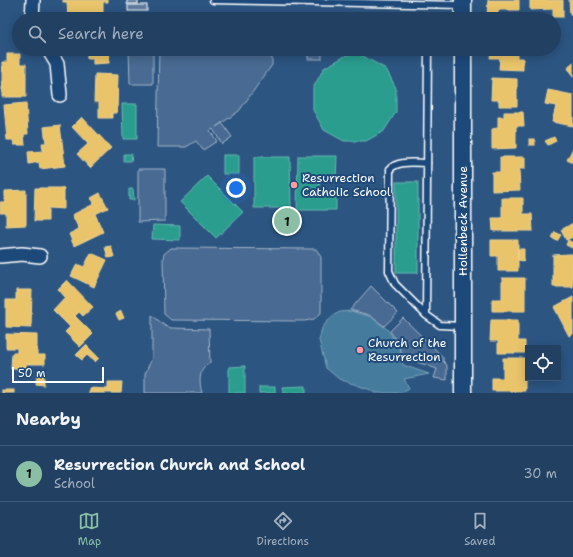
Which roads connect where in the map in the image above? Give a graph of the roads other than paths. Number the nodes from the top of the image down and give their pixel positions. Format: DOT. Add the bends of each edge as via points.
graph roads {
  1 [pos="33,0"];
  2 [pos="213,0"];
  3 [pos="429,2"];
  4 [pos="463,8"];
  5 [pos="32,12"];
  6 [pos="52,56"];
  7 [pos="428,56"];
  8 [pos="463,56"];
  9 [pos="60,95"];
  10 [pos="427,163"];
  11 [pos="0,256"];
  12 [pos="40,256"];
  13 [pos="426,315"];
  14 [pos="463,326"];
  15 [pos="463,393"];
  1 -- 5 [label="street"];
  2 -- 3 [label="lane"];
  3 -- 4 [label="lane"];
  6 -- 9 [label="street" via="57,64"];
  7 -- 10 [label="lane"];
  8 -- 14 [label="street, Hollenbeck Avenue"];
  10 -- 13 [label="lane"];
  10 -- 13 [label="lane" via="400,164 390,169 389,271 395,284"];
  11 -- 12 [label="street"];
  13 -- 14 [label="lane" via="440,325"];
  14 -- 15 [label="street, Hollenbeck Avenue"];
}
